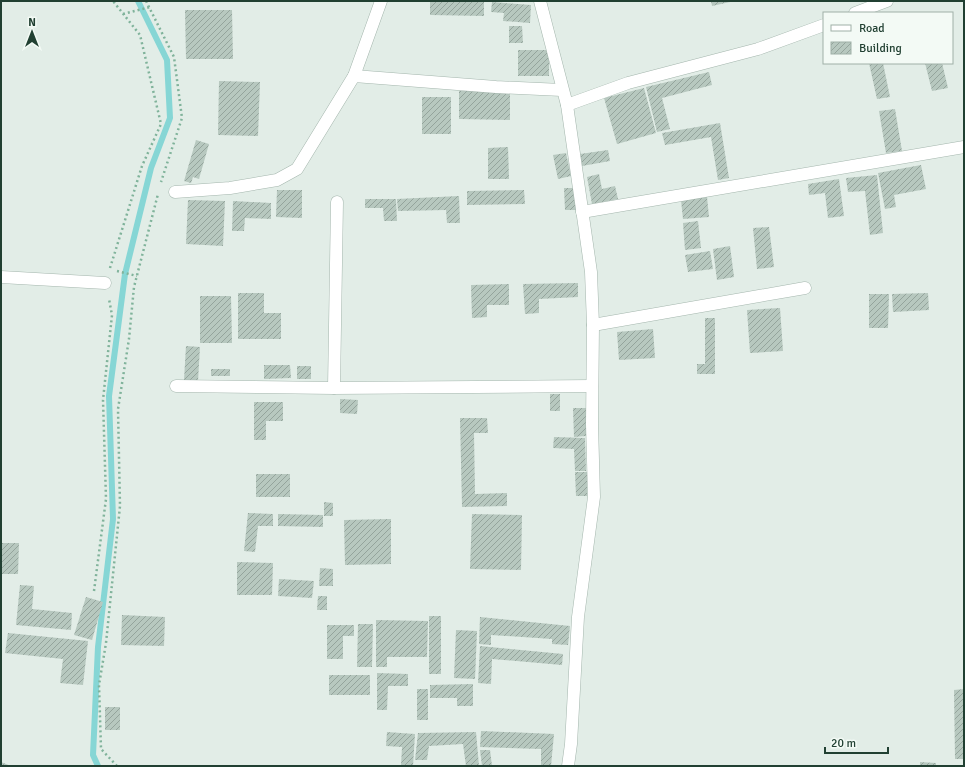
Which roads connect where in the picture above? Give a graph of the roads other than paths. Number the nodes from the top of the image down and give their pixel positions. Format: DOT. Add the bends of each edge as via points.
graph roads {
  1 [pos="381,1"];
  2 [pos="540,1"];
  3 [pos="887,1"];
  4 [pos="858,12"];
  5 [pos="823,25"];
  6 [pos="354,76"];
  7 [pos="562,90"];
  8 [pos="567,105"];
  9 [pos="964,147"];
  10 [pos="174,192"];
  11 [pos="338,202"];
  12 [pos="582,212"];
  13 [pos="1,277"];
  14 [pos="105,283"];
  15 [pos="805,288"];
  16 [pos="593,324"];
  17 [pos="176,386"];
  18 [pos="592,386"];
  19 [pos="334,388"];
  20 [pos="568,766"];
  1 -- 6 [label="street"];
  2 -- 7 [label="street"];
  3 -- 4 [label="street"];
  5 -- 8 [label="street" via="758,49 628,83"];
  6 -- 7 [label="street"];
  6 -- 10 [label="street" via="297,170 277,180 238,187"];
  7 -- 8 [label="street"];
  8 -- 12 [label="street"];
  9 -- 12 [label="street"];
  11 -- 19 [label="street"];
  12 -- 16 [label="street" via="591,272"];
  13 -- 14 [label="street"];
  15 -- 16 [label="street"];
  16 -- 18 [label="street"];
  17 -- 19 [label="street"];
  18 -- 19 [label="street"];
  18 -- 20 [label="street" via="594,497 578,618"];
}
